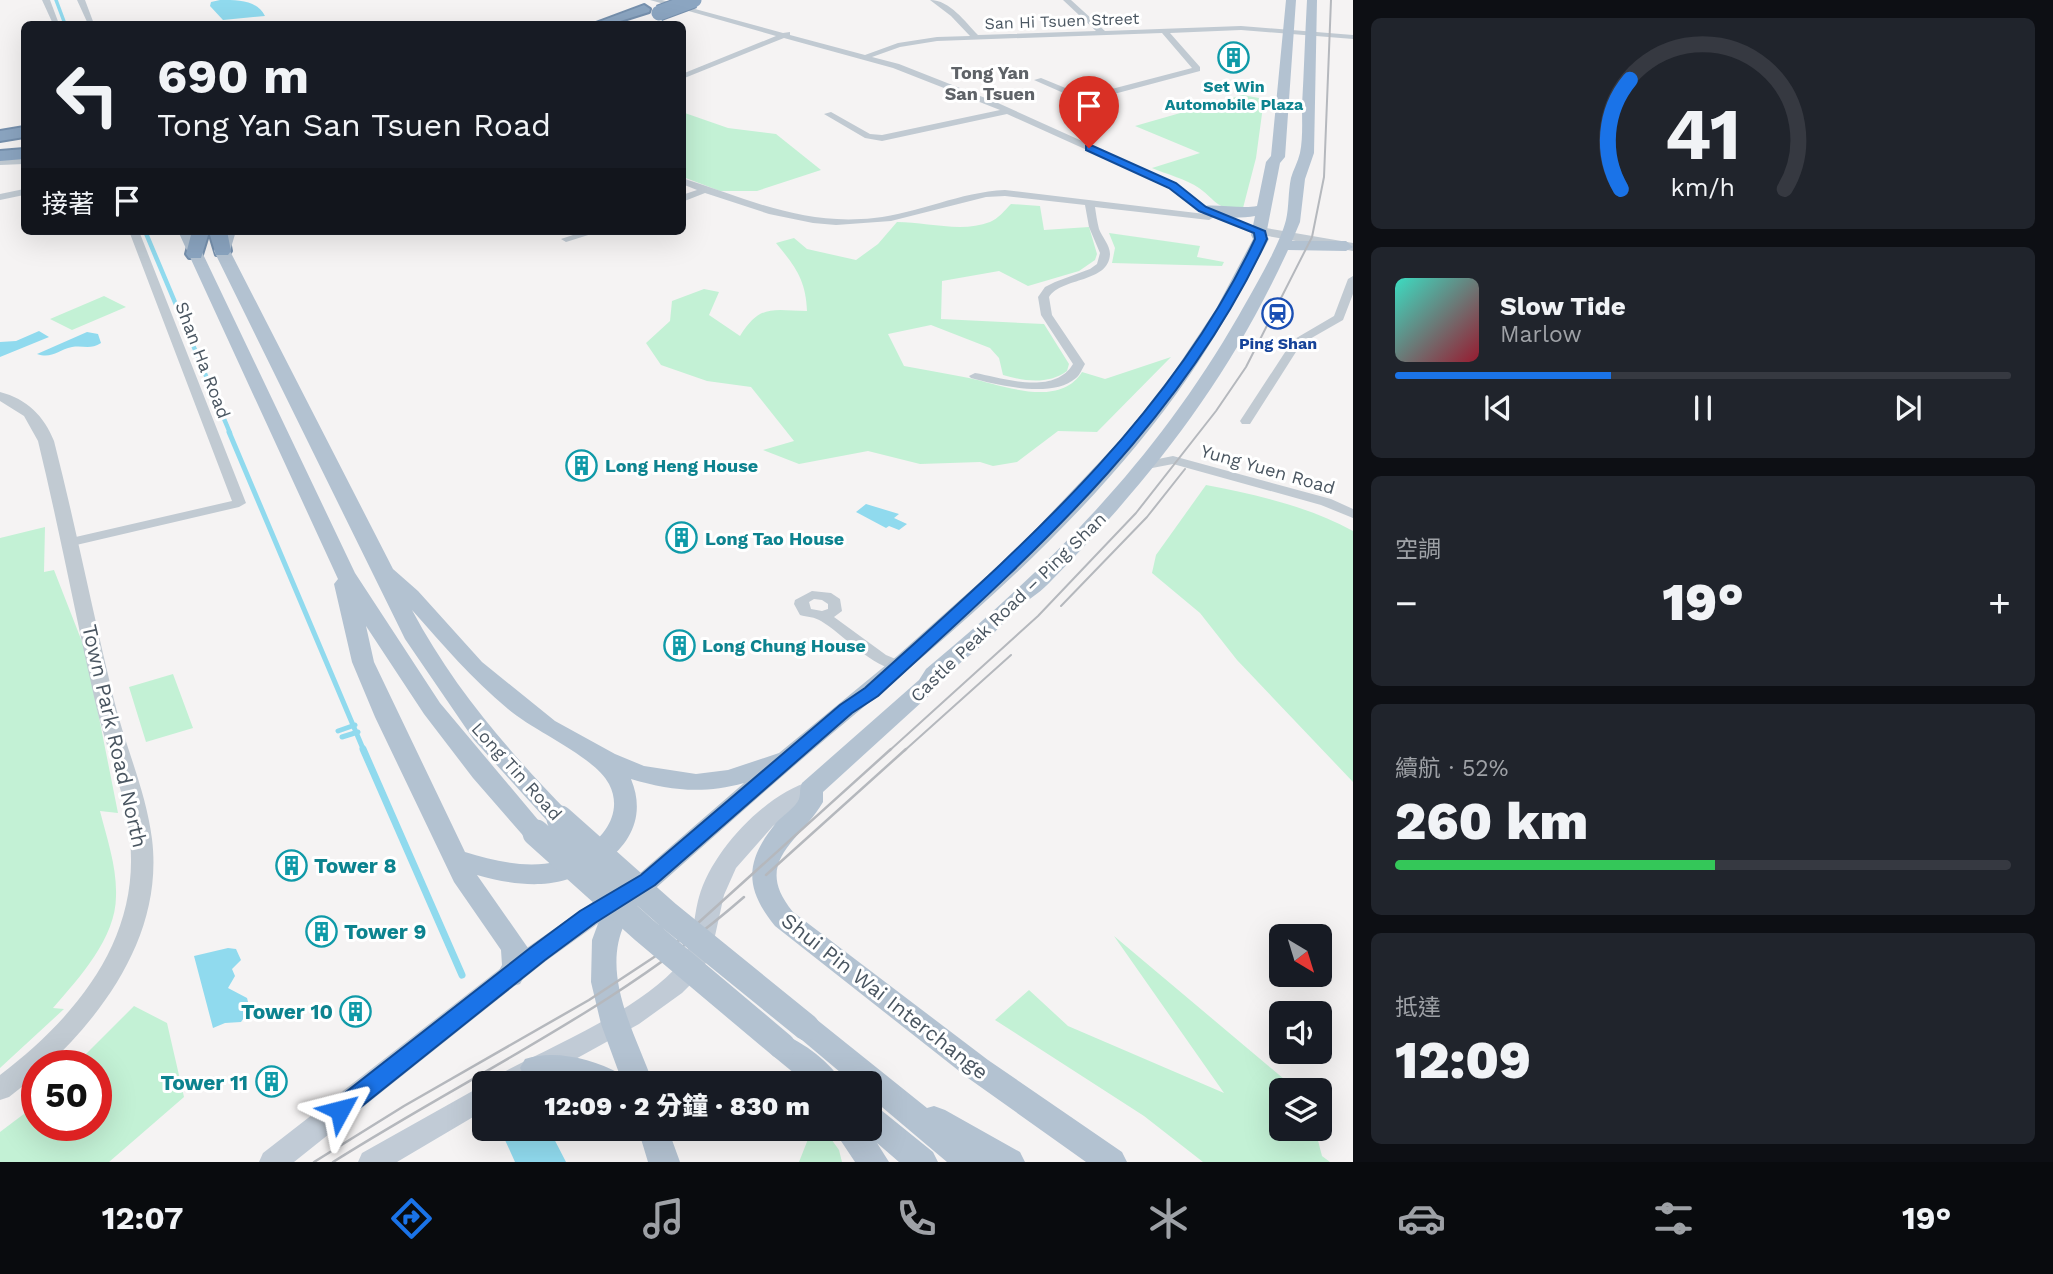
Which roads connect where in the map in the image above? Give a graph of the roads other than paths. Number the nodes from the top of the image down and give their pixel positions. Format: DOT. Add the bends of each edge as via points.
graph roads {
  1 [pos="46,0"];
  2 [pos="81,0"];
  3 [pos="668,0"];
  4 [pos="694,0"];
  5 [pos="934,0"];
  6 [pos="1067,0"];
  7 [pos="1291,0"];
  8 [pos="1312,0"];
  9 [pos="652,7"];
  10 [pos="55,21"];
  11 [pos="90,21"];
  12 [pos="609,21"];
  13 [pos="631,21"];
  14 [pos="1164,31"];
  15 [pos="1317,32"];
  16 [pos="1103,33"];
  17 [pos="787,34"];
  18 [pos="1286,35"];
  19 [pos="976,38"];
  20 [pos="1353,38"];
  21 [pos="867,56"];
  22 [pos="686,75"];
  23 [pos="1038,80"];
  24 [pos="1008,110"];
  25 [pos="828,114"];
  26 [pos="21,132"];
  27 [pos="0,135"];
  28 [pos="21,139"];
  29 [pos="0,142"];
  30 [pos="21,148"];
  31 [pos="0,150"];
  32 [pos="21,154"];
  33 [pos="0,156"];
  34 [pos="21,160"];
  35 [pos="0,162"];
  36 [pos="686,183"];
  37 [pos="705,190"];
  38 [pos="21,193"];
  39 [pos="0,197"];
  40 [pos="686,198"];
  41 [pos="1090,204"];
  42 [pos="1199,207"];
  43 [pos="1154,211"];
  44 [pos="1223,218"];
  45 [pos="1262,226"];
  46 [pos="1287,233"];
  47 [pos="136,235"];
  48 [pos="187,235"];
  49 [pos="200,235"];
  50 [pos="219,235"];
  51 [pos="228,235"];
  52 [pos="581,235"];
  53 [pos="1308,236"];
  54 [pos="566,239"];
  55 [pos="1350,246"];
  56 [pos="222,251"];
  57 [pos="195,254"];
  58 [pos="1353,279"];
  59 [pos="975,376"];
  60 [pos="0,396"];
  61 [pos="1246,421"];
  62 [pos="1168,439"];
  63 [pos="1173,460"];
  64 [pos="1147,465"];
  65 [pos="1353,514"];
  66 [pos="72,542"];
  67 [pos="383,570"];
  68 [pos="345,573"];
  69 [pos="824,616"];
  70 [pos="900,666"];
  71 [pos="584,747"];
  72 [pos="794,754"];
  73 [pos="811,789"];
  74 [pos="455,858"];
  75 [pos="648,880"];
  76 [pos="510,976"];
  77 [pos="617,1021"];
  78 [pos="787,1051"];
  79 [pos="851,1064"];
  80 [pos="535,1068"];
  81 [pos="530,1071"];
  82 [pos="576,1071"];
  83 [pos="634,1071"];
  84 [pos="804,1071"];
  85 [pos="812,1071"];
  86 [pos="0,1089"];
  87 [pos="472,1104"];
  88 [pos="882,1129"];
  89 [pos="657,1141"];
  90 [pos="273,1162"];
  91 [pos="372,1162"];
  92 [pos="664,1162"];
  93 [pos="922,1162"];
  94 [pos="970,1162"];
  95 [pos="1009,1162"];
  96 [pos="1111,1162"];
  1 -- 10 [label="street"];
  2 -- 11 [label="street"];
  3 -- 9 [label="highway"];
  4 -- 9 [label="highway, bridge"];
  5 -- 19 [label="street"];
  6 -- 16 [label="street"];
  7 -- 18 [label="main road, Castle Peak Road – Ping Shan"];
  8 -- 15 [label="main road, Castle Peak Road – Ping Shan"];
  9 -- 12 [label="highway"];
  9 -- 13 [label="highway"];
  9 -- 17 [label="street"];
  14 -- 16 [label="street, San Hi Tsuen Street"];
  14 -- 18 [label="street, San Hi Tsuen Street" via="1259,29"];
  14 -- 23 [label="street" via="1197,69 1084,99"];
  15 -- 18 [label="main road"];
  15 -- 20 [label="street"];
  15 -- 20 [label="street"];
  15 -- 46 [label="main road, Castle Peak Road – Ping Shan" via="1307,152"];
  16 -- 19 [label="street, San Hi Tsuen Street"];
  17 -- 21 [label="street"];
  17 -- 22 [label="street"];
  18 -- 45 [label="main road, Castle Peak Road – Ping Shan" via="1278,157 1273,162"];
  19 -- 21 [label="street, San Hi Tsuen Street" via="908,42"];
  21 -- 24 [label="street"];
  24 -- 25 [label="street" via="882,138 868,136"];
  24 -- 42 [label="street" via="1172,185"];
  26 -- 27 [label="highway"];
  28 -- 29 [label="highway"];
  30 -- 31 [label="highway"];
  32 -- 33 [label="highway"];
  34 -- 35 [label="street"];
  36 -- 37 [label="street"];
  37 -- 40 [label="street"];
  37 -- 41 [label="street" via="811,221 861,222 995,194"];
  38 -- 39 [label="street"];
  41 -- 43 [label="street"];
  41 -- 59 [label="street" via="1105,254 1103,262 1057,284 1043,301 1075,355 1076,373 1067,380 1035,386"];
  42 -- 43 [label="street"];
  42 -- 44 [label="street"];
  42 -- 45 [label="main road" via="1242,214"];
  43 -- 44 [label="street"];
  44 -- 45 [label="street"];
  45 -- 46 [label="main road"];
  45 -- 70 [label="main road, Castle Peak Road – Ping Shan" via="1239,286 1210,334 1121,450 1011,566"];
  46 -- 53 [label="main road"];
  46 -- 55 [label="main road"];
  46 -- 62 [label="main road, Castle Peak Road – Ping Shan" via="1217,369"];
  47 -- 66 [label="street, Shan Ha Road" via="239,503"];
  48 -- 57 [label="main road, Long Tin Road"];
  49 -- 57 [label="highway"];
  50 -- 56 [label="highway"];
  51 -- 56 [label="main road"];
  52 -- 54 [label="street"];
  53 -- 55 [label="street"];
  56 -- 67 [label="main road, Long Tin Road"];
  57 -- 68 [label="main road, Long Tin Road"];
  58 -- 61 [label="street" via="1338,321 1297,342"];
  60 -- 66 [label="street, Town Park Road North" via="23,406 40,424"];
  62 -- 63 [label="street, Yung Yuen Road"];
  62 -- 64 [label="main road, Castle Peak Road – Ping Shan"];
  63 -- 64 [label="street, Yung Yuen Road"];
  63 -- 65 [label="street, Yung Yuen Road" via="1326,502"];
  64 -- 73 [label="main road, Castle Peak Road – Ping Shan" via="1033,588"];
  66 -- 86 [label="street, Town Park Road North" via="108,718 141,840 143,887 135,926 112,973 72,1025"];
  67 -- 71 [label="main road" via="495,686"];
  67 -- 79 [label="main road, Long Tin Road, bridge" via="395,601 448,690 560,819 668,915"];
  68 -- 74 [label="main road" via="363,662"];
  68 -- 78 [label="main road, Long Tin Road, bridge" via="449,733 536,832"];
  69 -- 70 [label="street" via="881,658"];
  70 -- 72 [label="main road, Castle Peak Road – Ping Shan"];
  71 -- 72 [label="main road" via="645,775 680,783 724,779"];
  71 -- 74 [label="main road" via="614,771 628,796 622,827 601,851 578,865 548,873 503,872"];
  72 -- 75 [label="main road, Castle Peak Road – Ping Shan"];
  73 -- 77 [label="main road, Castle Peak Road – Ping Shan" via="790,801 729,858 712,895 699,954 688,972"];
  73 -- 96 [label="main road, Shui Pin Wai Interchange" via="811,802 784,830 766,862 763,878 770,904 907,1015"];
  74 -- 76 [label="main road" via="514,948 516,966"];
  75 -- 76 [label="main road, Castle Peak Road – Ping Shan" via="587,917"];
  75 -- 77 [label="main road" via="614,918 606,936 604,974"];
  76 -- 90 [label="main road, Castle Peak Road – Ping Shan"];
  77 -- 80 [label="main road, Castle Peak Road – Ping Shan"];
  77 -- 83 [label="main road"];
  78 -- 84 [label="main road"];
  78 -- 85 [label="main road, Long Tin Road"];
  79 -- 94 [label="main road, Long Tin Road"];
  79 -- 95 [label="main road" via="894,1095"];
  80 -- 81 [label="main road, Castle Peak Road – Ping Shan"];
  80 -- 82 [label="main road"];
  87 -- 91 [label="main road"];
  88 -- 93 [label="main road"];
  89 -- 92 [label="main road"];
}
